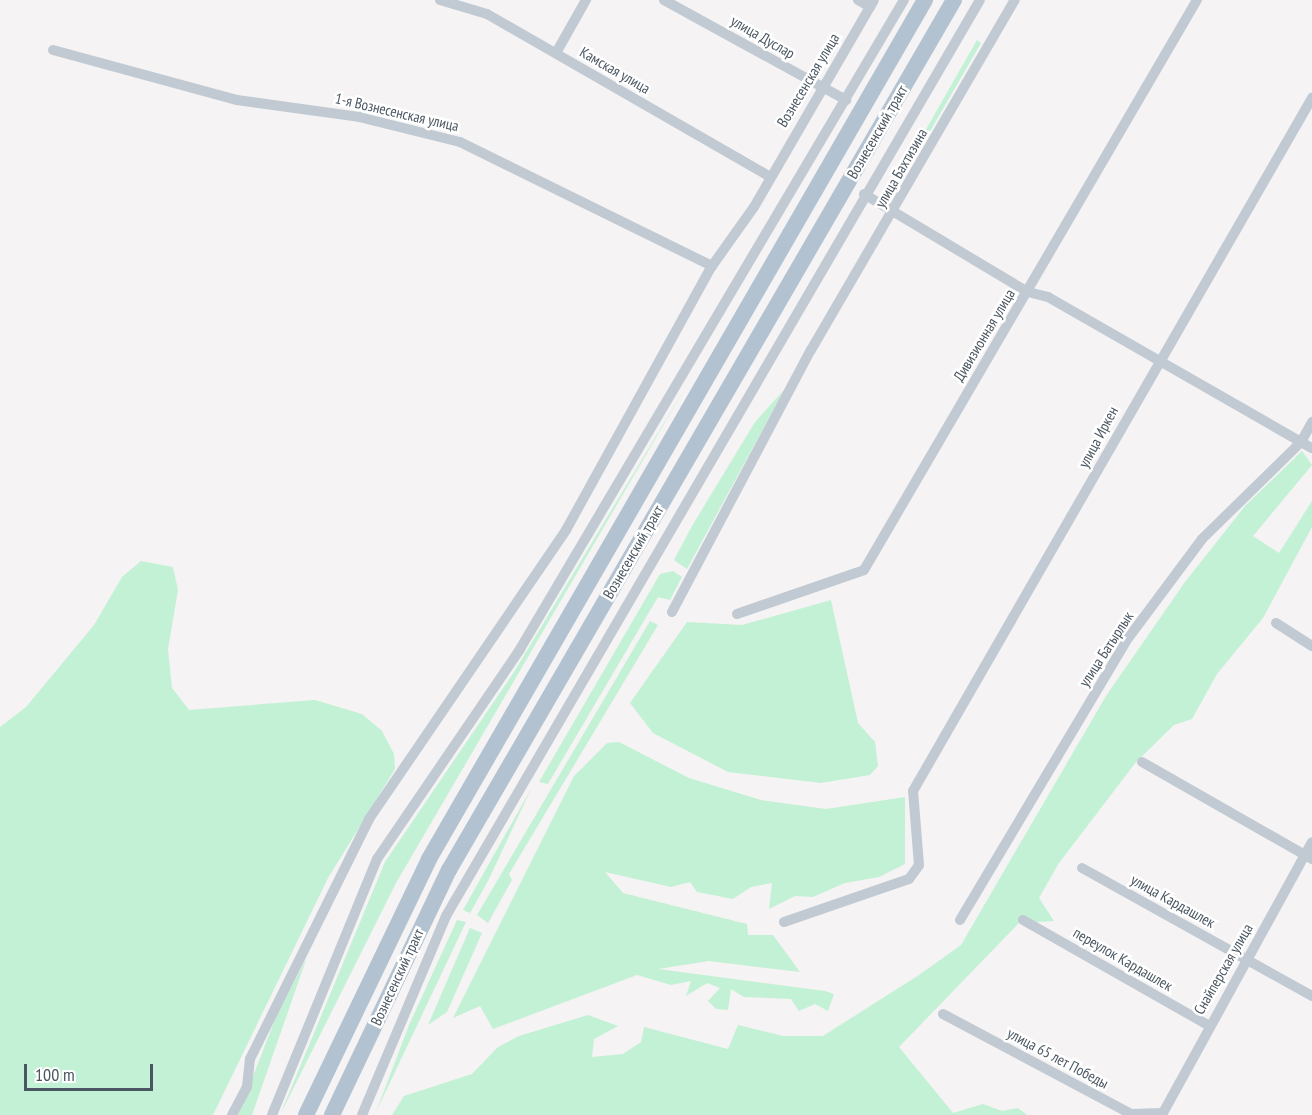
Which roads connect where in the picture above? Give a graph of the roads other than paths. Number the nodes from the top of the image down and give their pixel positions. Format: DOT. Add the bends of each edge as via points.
graph roads {
  1 [pos="440,0"];
  2 [pos="586,0"];
  3 [pos="664,0"];
  4 [pos="858,0"];
  5 [pos="904,0"];
  6 [pos="925,0"];
  7 [pos="954,0"];
  8 [pos="980,0"];
  9 [pos="1015,0"];
  10 [pos="1197,0"];
  11 [pos="872,3"];
  12 [pos="53,50"];
  13 [pos="556,53"];
  14 [pos="819,87"];
  15 [pos="1312,98"];
  16 [pos="846,100"];
  17 [pos="770,177"];
  18 [pos="864,194"];
  19 [pos="894,210"];
  20 [pos="712,266"];
  21 [pos="1028,292"];
  22 [pos="1156,361"];
  23 [pos="1312,422"];
  24 [pos="1301,442"];
  25 [pos="1312,448"];
  26 [pos="672,612"];
  27 [pos="737,614"];
  28 [pos="1276,623"];
  29 [pos="1312,646"];
  30 [pos="1142,762"];
  31 [pos="1312,842"];
  32 [pos="1308,857"];
  33 [pos="1082,868"];
  34 [pos="960,920"];
  35 [pos="1023,920"];
  36 [pos="784,922"];
  37 [pos="1246,959"];
  38 [pos="1312,996"];
  39 [pos="943,1014"];
  40 [pos="1208,1025"];
  41 [pos="1163,1113"];
  42 [pos="232,1115"];
  43 [pos="272,1115"];
  44 [pos="306,1115"];
  45 [pos="332,1115"];
  46 [pos="362,1115"];
  1 -- 13 [label="street, Камская улица" via="486,14"];
  2 -- 13 [label="street"];
  3 -- 14 [label="street, улица Дуслар"];
  4 -- 11 [label="street"];
  5 -- 16 [label="street"];
  6 -- 44 [label="main road, Вознесенский тракт" via="429,859"];
  7 -- 45 [label="main road, Вознесенский тракт" via="449,870"];
  8 -- 18 [label="street"];
  9 -- 19 [label="street, улица Бахтизина"];
  10 -- 21 [label="street, Дивизионная улица"];
  11 -- 14 [label="street, Вознесенская улица"];
  12 -- 20 [label="street, 1-я Вознесенская улица" via="237,100 359,117 460,142"];
  13 -- 17 [label="street, Камская улица"];
  14 -- 16 [label="street, улица Дуслар"];
  14 -- 17 [label="street, Вознесенская улица"];
  15 -- 22 [label="street, улица Иркен"];
  16 -- 43 [label="street" via="520,649 377,859"];
  17 -- 20 [label="street, Вознесенская улица"];
  18 -- 19 [label="street"];
  18 -- 46 [label="street" via="446,916"];
  19 -- 21 [label="street"];
  19 -- 26 [label="street, улица Бахтизина" via="811,350"];
  20 -- 42 [label="street, Вознесенская улица" via="566,530 364,827 250,1059 247,1087"];
  21 -- 22 [label="street" via="1048,297"];
  21 -- 27 [label="street, Дивизионная улица" via="864,570"];
  22 -- 24 [label="street"];
  22 -- 36 [label="street, улица Иркен" via="913,791 921,847 919,865 909,879"];
  23 -- 24 [label="street, улица Батырлык"];
  24 -- 25 [label="street"];
  24 -- 34 [label="street, улица Батырлык" via="1202,539 1129,637"];
  28 -- 29 [label="street"];
  30 -- 32 [label="street"];
  31 -- 32 [label="street, Снайперская улица"];
  32 -- 37 [label="street, Снайперская улица"];
  33 -- 37 [label="street, улица Кардашлек"];
  35 -- 40 [label="street, переулок Кардашлек"];
  37 -- 38 [label="street, улица Кардашлек"];
  37 -- 40 [label="street, Снайперская улица"];
  39 -- 41 [label="street, улица 65 лет Победы" via="1131,1114"];
  40 -- 41 [label="street, Снайперская улица"];
}
